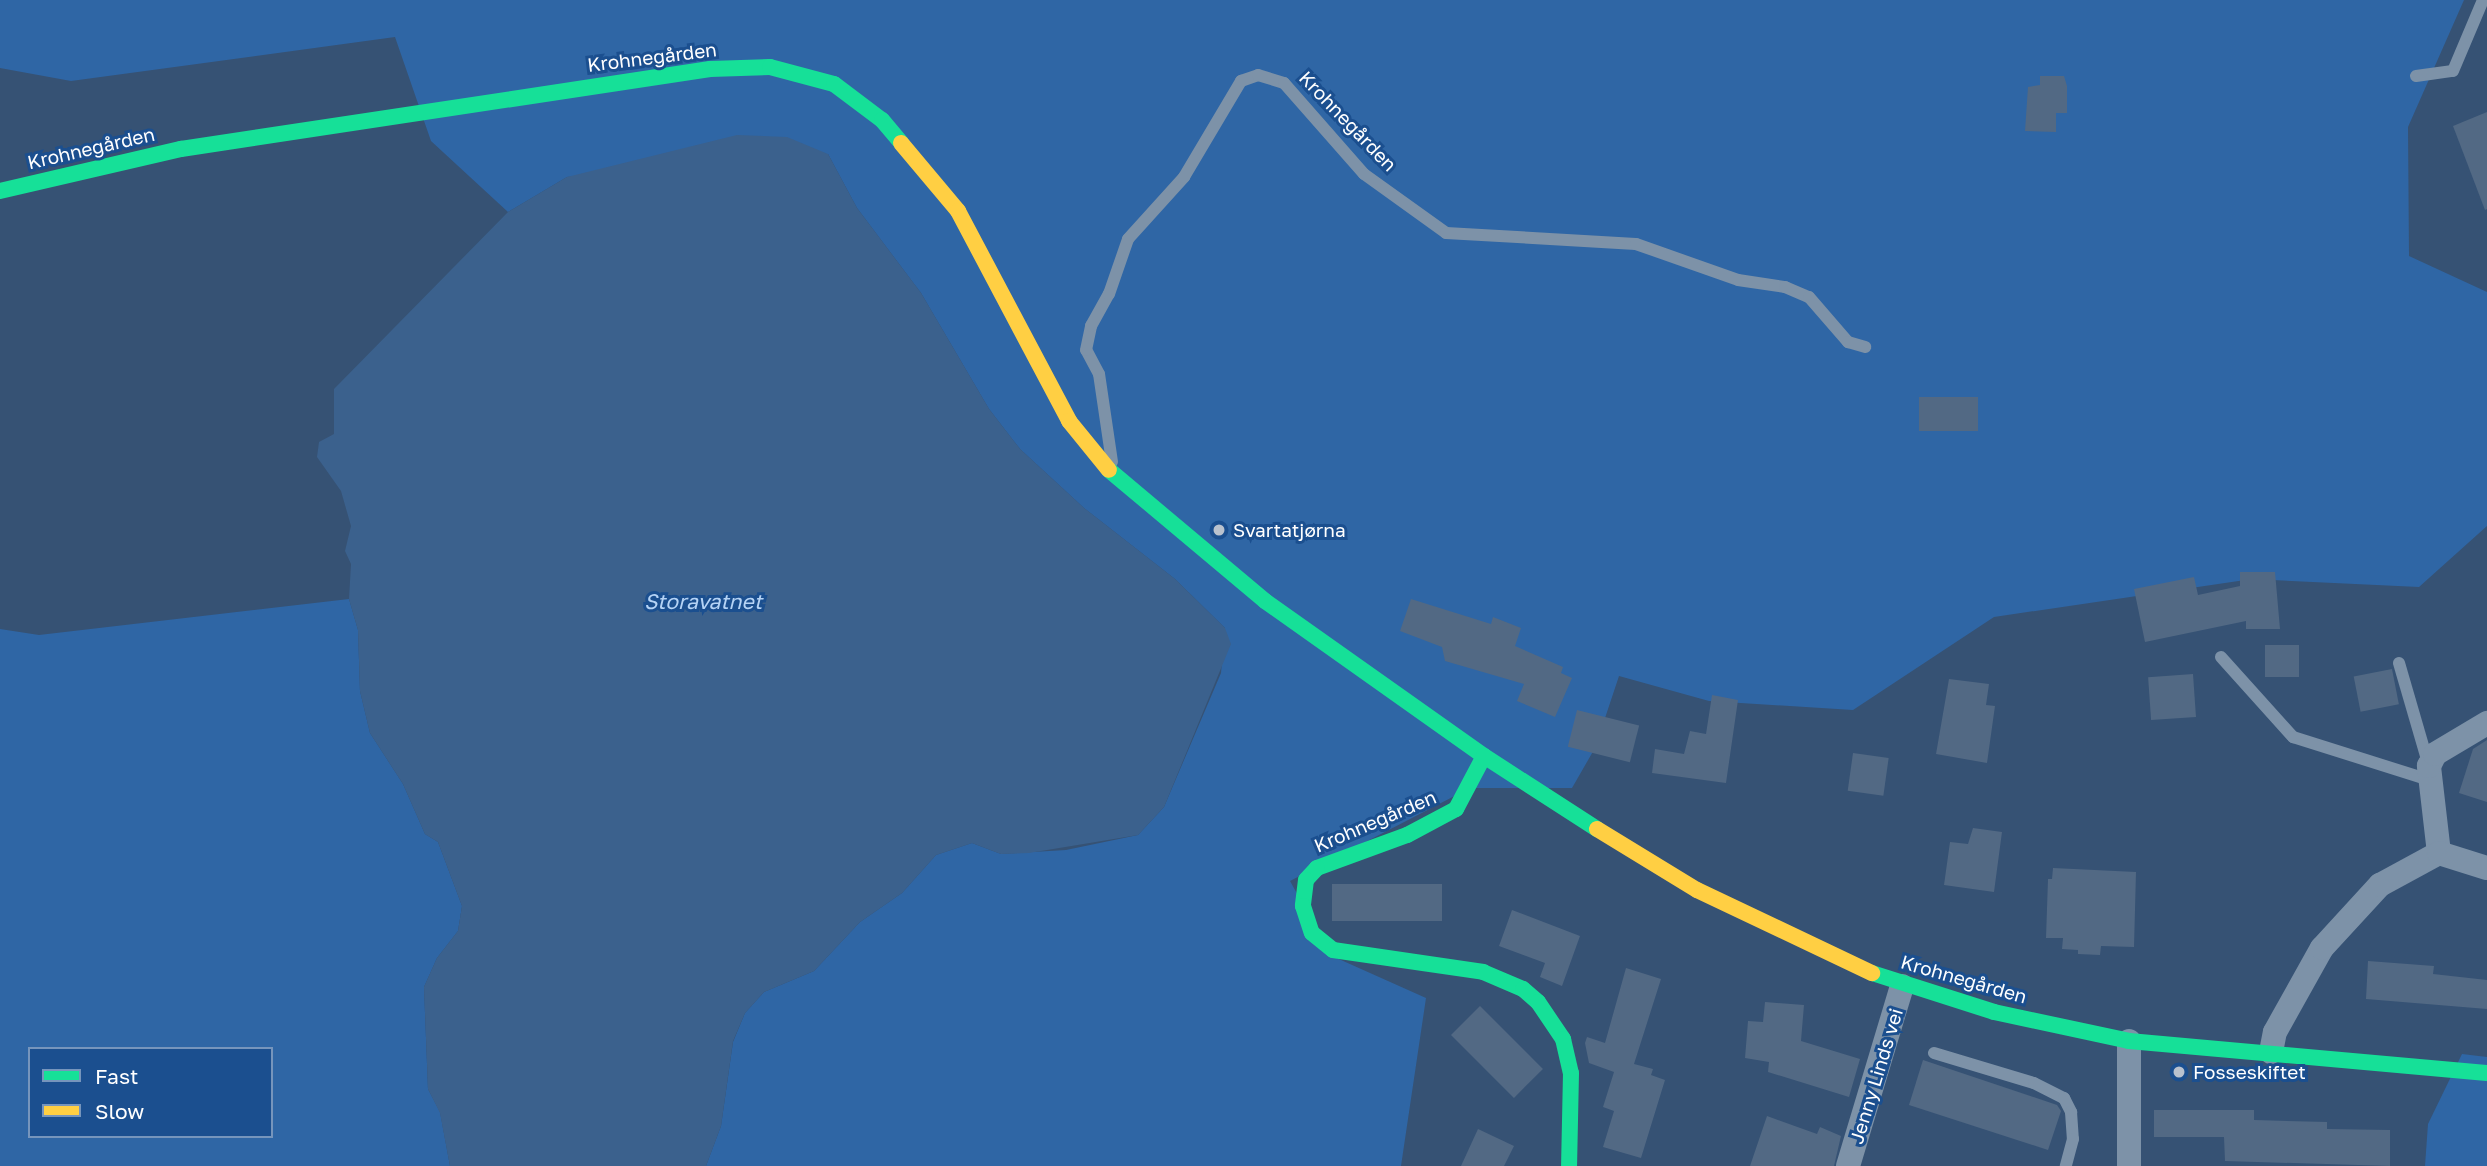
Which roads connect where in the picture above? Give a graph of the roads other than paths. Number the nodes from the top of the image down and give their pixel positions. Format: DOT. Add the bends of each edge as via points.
graph roads {
  1 [pos="2483,0"];
  2 [pos="2416,76"];
  3 [pos="0,191"];
  4 [pos="1865,347"];
  5 [pos="1111,472"];
  6 [pos="2221,657"];
  7 [pos="2399,663"];
  8 [pos="2487,723"];
  9 [pos="1484,756"];
  10 [pos="2429,773"];
  11 [pos="2439,853"];
  12 [pos="2487,868"];
  13 [pos="1902,986"];
  14 [pos="2129,1041"];
  15 [pos="2271,1052"];
  16 [pos="1934,1053"];
  17 [pos="2487,1073"];
  18 [pos="1569,1166"];
  19 [pos="1848,1166"];
  20 [pos="2066,1166"];
  21 [pos="2129,1166"];
  1 -- 2 [label="lane" via="2453,71"];
  3 -- 5 [label="main road, Krohnegården" via="181,149 710,69 788,69 834,84 882,120 921,163 958,211 1069,421"];
  4 -- 5 [label="lane, Krohnegården" via="1848,342 1809,297 1785,287 1738,279 1636,244 1446,233 1364,173 1284,83 1258,75 1241,81 1184,177 1128,239 1109,294 1091,326 1086,350 1099,374 1102,417 1112,444"];
  5 -- 9 [label="main road, Krohnegården" via="1265,601"];
  6 -- 10 [label="lane" via="2293,737"];
  7 -- 10 [label="lane"];
  8 -- 10 [label="street" via="2435,754"];
  9 -- 13 [label="main road, Krohnegården" via="1697,890"];
  9 -- 18 [label="main road, Krohnegården" via="1456,809 1407,835 1317,868 1306,880 1303,906 1312,933 1333,950 1483,972 1522,989 1538,1002 1563,1039 1571,1073"];
  10 -- 11 [label="street" via="2440,830"];
  11 -- 12 [label="street"];
  11 -- 15 [label="street" via="2380,885 2322,948 2275,1032"];
  13 -- 14 [label="main road, Krohnegården" via="2068,1030"];
  13 -- 19 [label="street, Jenny Linds vei"];
  14 -- 15 [label="main road, Krohnegården"];
  14 -- 21 [label="street"];
  15 -- 17 [label="main road, Krohnegården"];
  16 -- 20 [label="lane" via="2035,1083 2064,1098 2071,1112 2073,1139"];
}
